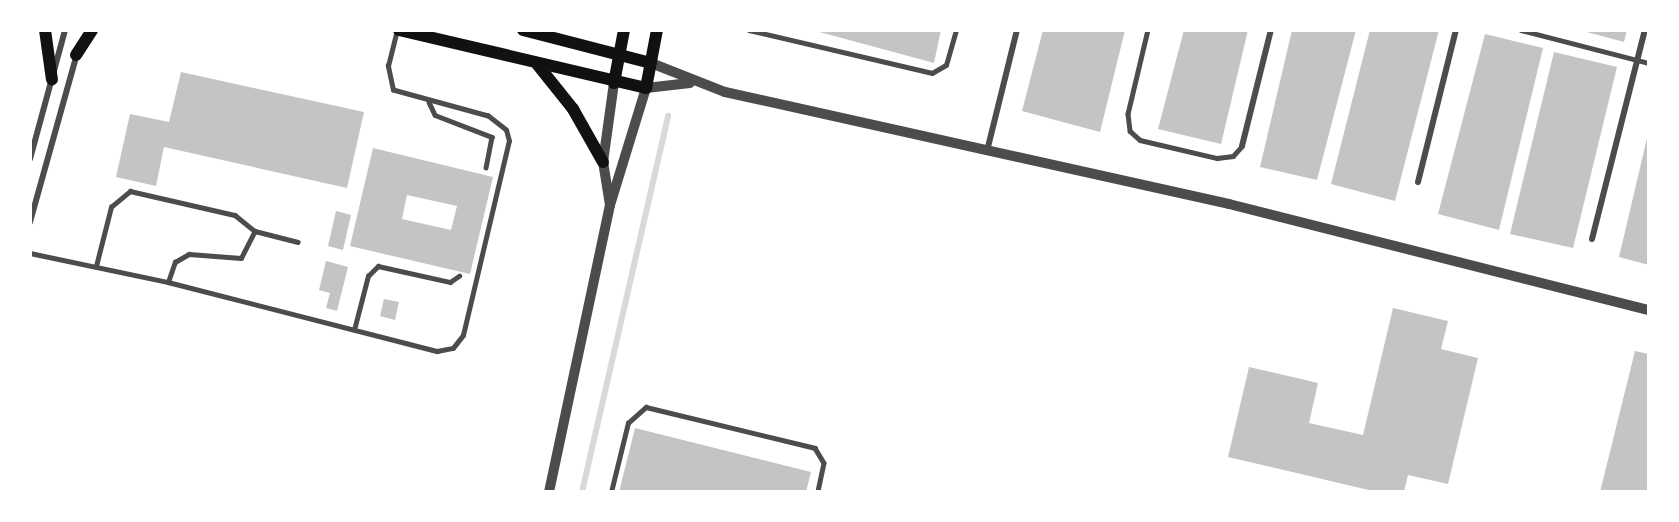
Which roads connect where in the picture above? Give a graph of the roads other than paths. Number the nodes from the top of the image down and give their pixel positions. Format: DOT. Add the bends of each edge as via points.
graph roads {
  1 [pos="45,30"];
  2 [pos="65,30"];
  3 [pos="83,30"];
  4 [pos="93,30"];
  5 [pos="398,30"];
  6 [pos="523,30"];
  7 [pos="624,30"];
  8 [pos="657,30"];
  9 [pos="749,30"];
  10 [pos="956,30"];
  11 [pos="1017,30"];
  12 [pos="1148,30"];
  13 [pos="1270,30"];
  14 [pos="1456,30"];
  15 [pos="1521,30"];
  16 [pos="1645,30"];
  17 [pos="76,55"];
  18 [pos="619,55"];
  19 [pos="1637,60"];
  20 [pos="651,63"];
  21 [pos="1649,63"];
  22 [pos="537,64"];
  23 [pos="52,80"];
  24 [pos="614,83"];
  25 [pos="691,83"];
  26 [pos="646,88"];
  27 [pos="429,102"];
  28 [pos="1242,146"];
  29 [pos="987,151"];
  30 [pos="30,159"];
  31 [pos="603,162"];
  32 [pos="486,168"];
  33 [pos="1418,182"];
  34 [pos="610,205"];
  35 [pos="30,222"];
  36 [pos="255,231"];
  37 [pos="1592,239"];
  38 [pos="298,242"];
  39 [pos="30,253"];
  40 [pos="96,266"];
  41 [pos="459,276"];
  42 [pos="168,282"];
  43 [pos="1649,310"];
  44 [pos="354,330"];
  45 [pos="549,492"];
  46 [pos="611,492"];
  47 [pos="819,492"];
  1 -- 23 [label="main road"];
  2 -- 23 [label="street"];
  3 -- 17 [label="street"];
  4 -- 17 [label="main road"];
  5 -- 22 [label="main road"];
  5 -- 27 [label="lane" via="388,81 404,96"];
  6 -- 18 [label="main road"];
  7 -- 18 [label="main road"];
  8 -- 20 [label="main road"];
  9 -- 10 [label="lane" via="932,73 946,64"];
  11 -- 29 [label="street"];
  12 -- 28 [label="lane" via="1128,114 1130,131 1140,140 1216,159 1233,156"];
  13 -- 28 [label="street"];
  14 -- 33 [label="street"];
  15 -- 19 [label="lane"];
  16 -- 19 [label="street"];
  17 -- 35 [label="street"];
  18 -- 20 [label="main road"];
  18 -- 24 [label="main road"];
  19 -- 21 [label="lane"];
  19 -- 37 [label="street"];
  20 -- 25 [label="street"];
  20 -- 26 [label="main road"];
  22 -- 24 [label="main road"];
  22 -- 31 [label="main road"];
  23 -- 30 [label="street"];
  24 -- 26 [label="main road"];
  24 -- 31 [label="street"];
  25 -- 26 [label="street"];
  25 -- 29 [label="street"];
  26 -- 34 [label="street"];
  27 -- 32 [label="lane" via="435,115 492,137"];
  27 -- 44 [label="lane" via="488,116 506,130 509,141 463,335 453,348 437,351"];
  29 -- 43 [label="street" via="1229,204"];
  31 -- 34 [label="street"];
  34 -- 45 [label="street"];
  36 -- 38 [label="lane"];
  36 -- 40 [label="lane" via="240,216 130,191 111,207"];
  36 -- 42 [label="lane" via="241,258 189,254 175,262"];
  39 -- 40 [label="lane"];
  40 -- 42 [label="lane"];
  41 -- 44 [label="lane" via="450,282 378,266 368,276"];
  42 -- 44 [label="lane"];
  46 -- 47 [label="lane" via="628,423 646,406 815,448 824,463"];
}
